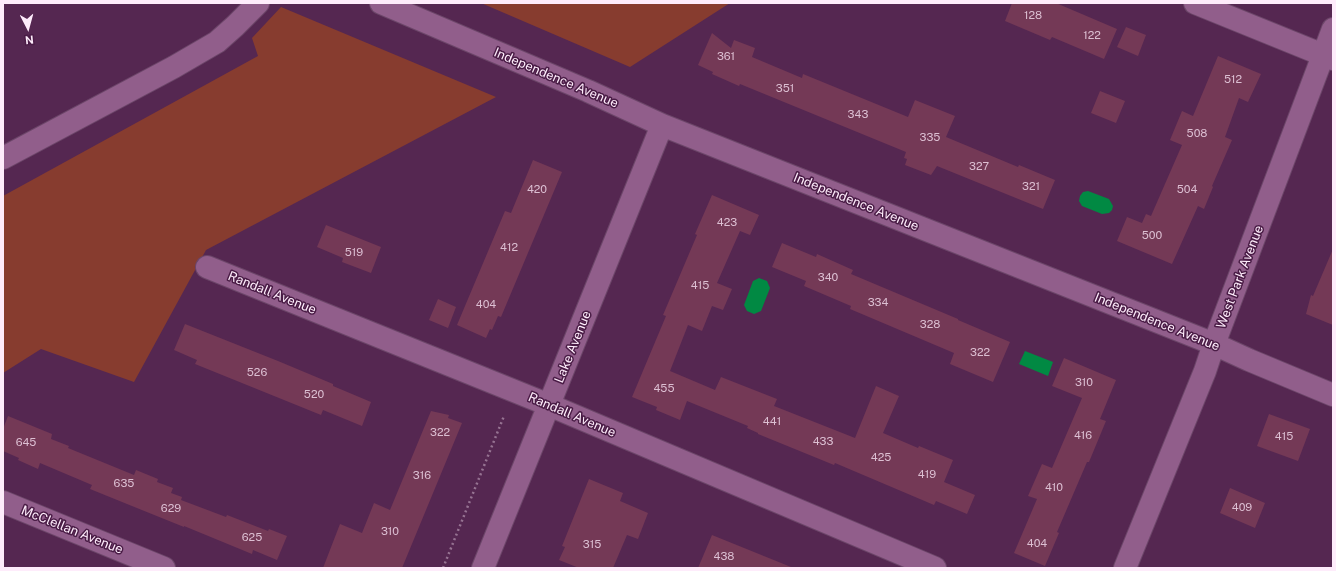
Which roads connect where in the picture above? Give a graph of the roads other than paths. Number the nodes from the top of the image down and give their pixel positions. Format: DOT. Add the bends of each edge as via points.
graph roads {
  1 [pos="258,3"];
  2 [pos="381,3"];
  3 [pos="1195,3"];
  4 [pos="1333,29"];
  5 [pos="1328,57"];
  6 [pos="662,125"];
  7 [pos="3,158"];
  8 [pos="207,267"];
  9 [pos="1214,344"];
  10 [pos="1333,395"];
  11 [pos="549,405"];
  12 [pos="3,502"];
  13 [pos="164,568"];
  14 [pos="483,568"];
  15 [pos="935,568"];
  16 [pos="1125,568"];
  1 -- 7 [label="street" via="217,42"];
  2 -- 6 [label="street, Independence Avenue"];
  3 -- 5 [label="street"];
  4 -- 5 [label="street, West Park Avenue"];
  5 -- 9 [label="street, West Park Avenue"];
  6 -- 9 [label="street, Independence Avenue"];
  6 -- 11 [label="street, Lake Avenue"];
  8 -- 11 [label="street, Randall Avenue"];
  9 -- 10 [label="street, Independence Avenue"];
  9 -- 16 [label="street, West Park Avenue"];
  11 -- 14 [label="street, Lake Avenue"];
  11 -- 15 [label="street, Randall Avenue"];
  12 -- 13 [label="street, McClellan Avenue"];
}
